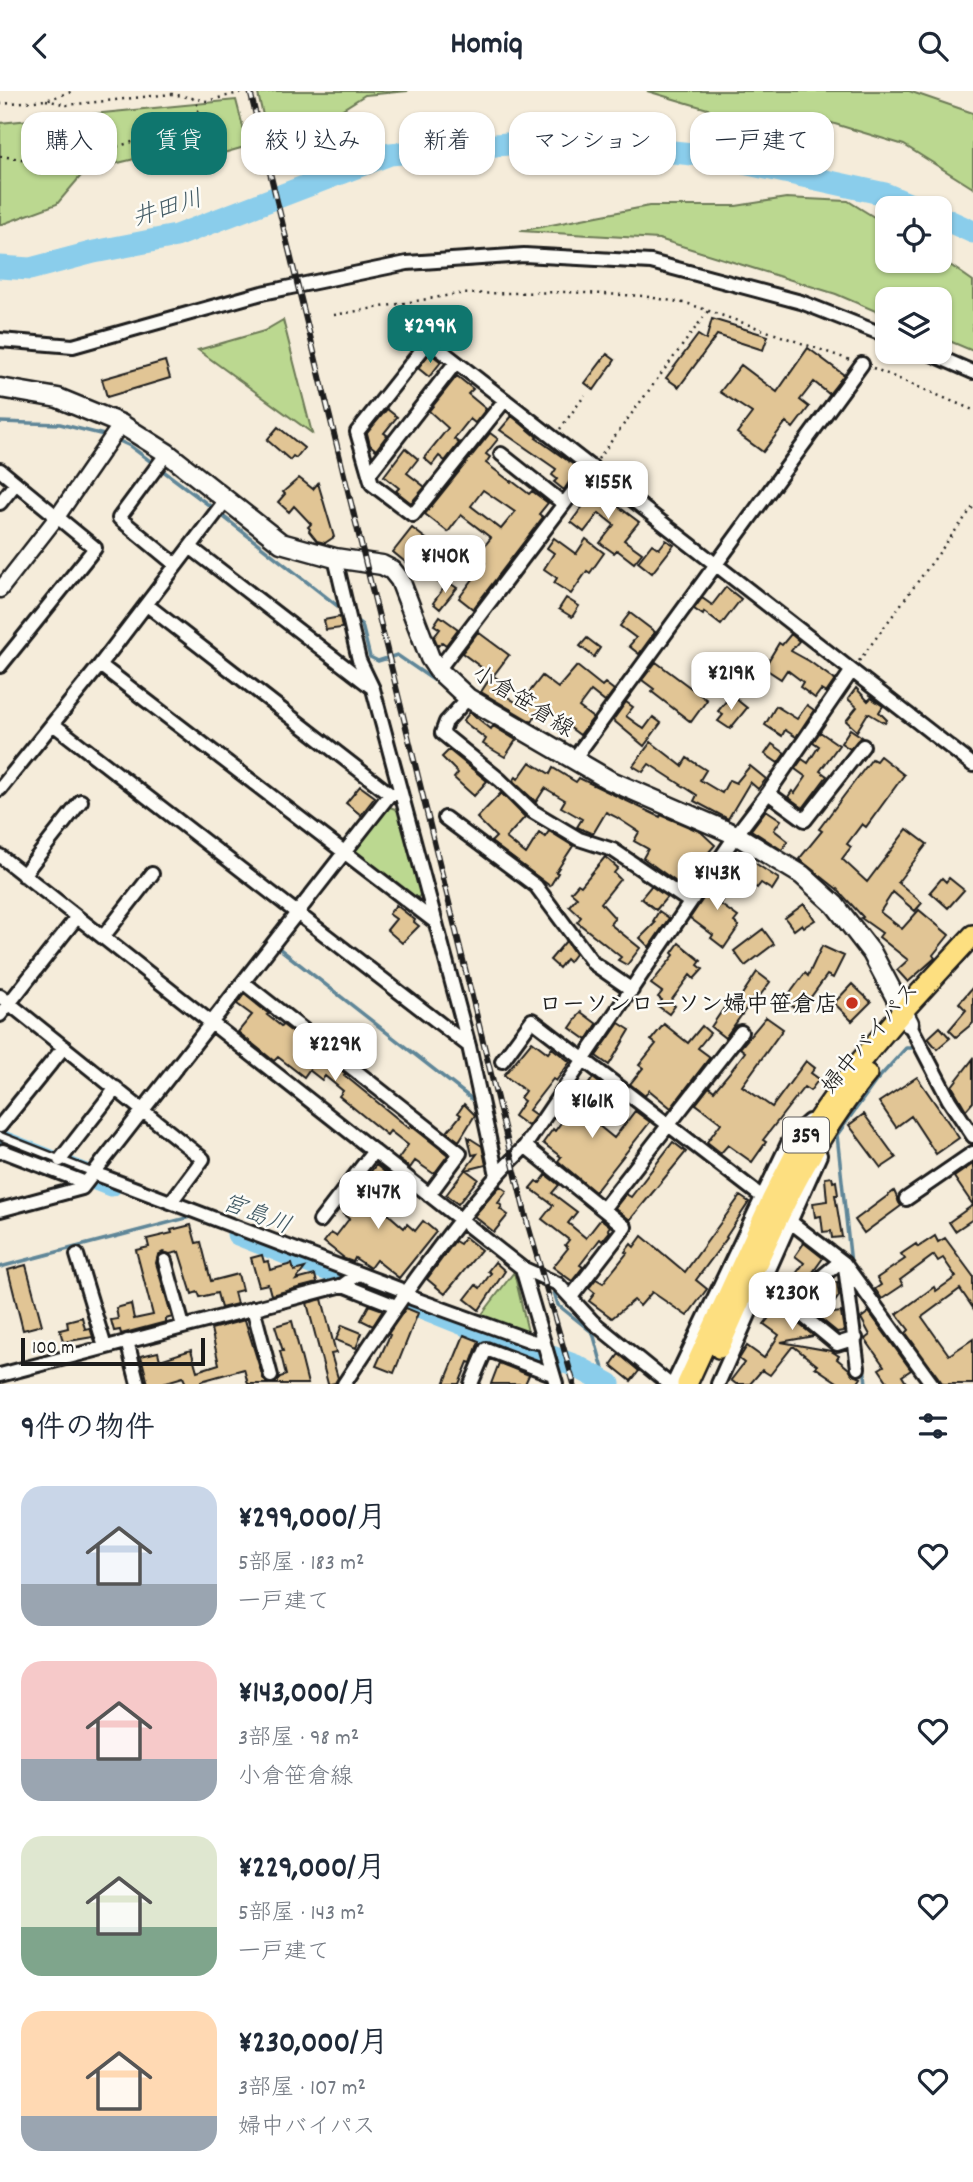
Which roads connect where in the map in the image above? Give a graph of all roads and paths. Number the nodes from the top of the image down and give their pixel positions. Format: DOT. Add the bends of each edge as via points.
graph roads {
  1 [pos="74,91"];
  2 [pos="247,91"];
  3 [pos="193,99"];
  4 [pos="46,100"];
  5 [pos="0,104"];
  6 [pos="0,156"];
  7 [pos="708,311"];
  8 [pos="334,315"];
  9 [pos="875,331"];
  10 [pos="0,340"];
  11 [pos="456,362"];
  12 [pos="952,363"];
  13 [pos="862,364"];
  14 [pos="973,372"];
  15 [pos="0,388"];
  16 [pos="584,395"];
  17 [pos="505,400"];
  18 [pos="973,410"];
  19 [pos="121,424"];
  20 [pos="555,437"];
  21 [pos="167,453"];
  22 [pos="501,454"];
  23 [pos="592,467"];
  24 [pos="0,470"];
  25 [pos="369,474"];
  26 [pos="16,483"];
  27 [pos="225,501"];
  28 [pos="0,503"];
  29 [pos="565,504"];
  30 [pos="973,507"];
  31 [pos="57,517"];
  32 [pos="190,547"];
  33 [pos="335,558"];
  34 [pos="176,565"];
  35 [pos="715,566"];
  36 [pos="0,590"];
  37 [pos="146,605"];
  38 [pos="100,665"];
  39 [pos="0,666"];
  40 [pos="438,670"];
  41 [pos="851,672"];
  42 [pos="373,689"];
  43 [pos="468,698"];
  44 [pos="53,724"];
  45 [pos="863,746"];
  46 [pos="574,759"];
  47 [pos="973,765"];
  48 [pos="0,789"];
  49 [pos="768,793"];
  50 [pos="395,794"];
  51 [pos="81,801"];
  52 [pos="445,818"];
  53 [pos="736,835"];
  54 [pos="343,854"];
  55 [pos="0,856"];
  56 [pos="152,874"];
  57 [pos="23,875"];
  58 [pos="690,902"];
  59 [pos="297,915"];
  60 [pos="77,917"];
  61 [pos="434,921"];
  62 [pos="973,935"];
  63 [pos="103,937"];
  64 [pos="973,954"];
  65 [pos="244,983"];
  66 [pos="632,990"];
  67 [pos="4,1000"];
  68 [pos="0,1015"];
  69 [pos="905,1018"];
  70 [pos="212,1023"];
  71 [pos="741,1032"];
  72 [pos="469,1046"];
  73 [pos="64,1047"];
  74 [pos="502,1061"];
  75 [pos="584,1061"];
  76 [pos="116,1088"];
  77 [pos="832,1110"];
  78 [pos="144,1111"];
  79 [pos="668,1125"];
  80 [pos="0,1126"];
  81 [pos="0,1136"];
  82 [pos="973,1136"];
  83 [pos="525,1146"];
  84 [pos="374,1151"];
  85 [pos="0,1152"];
  86 [pos="973,1153"];
  87 [pos="60,1160"];
  88 [pos="497,1175"];
  89 [pos="90,1178"];
  90 [pos="429,1195"];
  91 [pos="761,1196"];
  92 [pos="906,1199"];
  93 [pos="171,1202"];
  94 [pos="603,1209"];
  95 [pos="0,1210"];
  96 [pos="461,1220"];
  97 [pos="320,1221"];
  98 [pos="792,1223"];
  99 [pos="77,1255"];
  100 [pos="165,1261"];
  101 [pos="843,1262"];
  102 [pos="522,1268"];
  103 [pos="358,1274"];
  104 [pos="343,1285"];
  105 [pos="407,1292"];
  106 [pos="571,1297"];
  107 [pos="396,1305"];
  108 [pos="253,1308"];
  109 [pos="183,1327"];
  110 [pos="856,1338"];
  111 [pos="127,1341"];
  112 [pos="543,1346"];
  113 [pos="105,1347"];
  114 [pos="858,1368"];
  115 [pos="0,1375"];
  116 [pos="271,1376"];
  117 [pos="549,1376"];
  118 [pos="701,1380"];
  119 [pos="138,1384"];
  120 [pos="344,1384"];
  121 [pos="471,1384"];
  122 [pos="671,1384"];
  123 [pos="932,1384"];
  1 -- 4 [label="path"];
  2 -- 3 [label="path" via="207,101"];
  3 -- 4 [label="path" via="172,94 67,105"];
  3 -- 6 [label="path" via="199,107 186,126 109,149 42,162"];
  4 -- 5 [label="path"];
  7 -- 8 [label="path" via="643,296 457,293"];
  7 -- 13 [label="path"];
  7 -- 23 [label="path"];
  9 -- 10 [label="street" via="801,302 652,262 524,255 407,263 262,293 73,346"];
  11 -- 17 [label="street"];
  11 -- 25 [label="street"];
  11 -- 25 [label="street" via="429,341 357,432"];
  12 -- 14 [label="street"];
  13 -- 18 [label="path"];
  13 -- 35 [label="street"];
  15 -- 19 [label="main road, 小倉笹倉線" via="58,398"];
  16 -- 20 [label="path"];
  17 -- 20 [label="street"];
  17 -- 25 [label="street" via="413,515 372,484"];
  19 -- 21 [label="main road, 小倉笹倉線"];
  19 -- 31 [label="street"];
  20 -- 23 [label="street"];
  21 -- 27 [label="main road, 小倉笹倉線"];
  21 -- 34 [label="street" via="119,518"];
  22 -- 29 [label="street"];
  23 -- 29 [label="street"];
  23 -- 35 [label="street"];
  24 -- 26 [label="street"];
  26 -- 28 [label="street"];
  26 -- 31 [label="street"];
  27 -- 32 [label="street"];
  27 -- 33 [label="main road, 小倉笹倉線" via="281,543"];
  29 -- 40 [label="street"];
  30 -- 41 [label="path"];
  31 -- 36 [label="street"];
  31 -- 39 [label="street" via="95,548"];
  32 -- 34 [label="street"];
  32 -- 42 [label="street"];
  33 -- 40 [label="main road, 小倉笹倉線" via="392,570"];
  33 -- 42 [label="street" via="359,660"];
  34 -- 37 [label="street"];
  35 -- 41 [label="street"];
  35 -- 46 [label="street"];
  37 -- 38 [label="street"];
  37 -- 50 [label="street"];
  38 -- 44 [label="street"];
  38 -- 54 [label="street"];
  40 -- 43 [label="main road, 小倉笹倉線"];
  41 -- 47 [label="street"];
  41 -- 49 [label="street"];
  42 -- 50 [label="street"];
  43 -- 46 [label="main road, 小倉笹倉線"];
  43 -- 58 [label="street" via="442,733 532,811 579,839 613,850"];
  44 -- 48 [label="street"];
  44 -- 59 [label="street"];
  45 -- 49 [label="street" via="805,820"];
  46 -- 53 [label="main road, 小倉笹倉線" via="609,780"];
  49 -- 53 [label="street"];
  50 -- 54 [label="street"];
  50 -- 61 [label="street"];
  51 -- 57 [label="street"];
  52 -- 66 [label="street" via="536,886 593,963"];
  53 -- 58 [label="street"];
  53 -- 69 [label="main road, 小倉笹倉線" via="802,875 835,905 872,954"];
  54 -- 59 [label="street"];
  54 -- 61 [label="street"];
  55 -- 57 [label="street"];
  56 -- 63 [label="street"];
  57 -- 60 [label="street"];
  58 -- 66 [label="street"];
  59 -- 65 [label="street"];
  59 -- 72 [label="street"];
  60 -- 63 [label="street"];
  60 -- 67 [label="street"];
  61 -- 72 [label="street"];
  62 -- 69 [label="highway, 婦中バイパス / 359"];
  63 -- 70 [label="street"];
  64 -- 69 [label="highway, 婦中バイパス / 359"];
  65 -- 70 [label="street"];
  65 -- 90 [label="street" via="460,1153"];
  66 -- 75 [label="street"];
  67 -- 68 [label="street"];
  67 -- 73 [label="street"];
  69 -- 77 [label="highway, 婦中バイパス / 359" via="862,1079"];
  69 -- 82 [label="street"];
  70 -- 78 [label="street"];
  70 -- 84 [label="street"];
  71 -- 79 [label="street"];
  72 -- 88 [label="street"];
  73 -- 76 [label="street"];
  73 -- 80 [label="street"];
  74 -- 75 [label="street" via="532,1020"];
  75 -- 79 [label="street"];
  75 -- 83 [label="street"];
  76 -- 78 [label="street"];
  76 -- 87 [label="street"];
  77 -- 91 [label="street" via="791,1137"];
  77 -- 98 [label="street"];
  77 -- 118 [label="highway, 婦中バイパス / 359"];
  78 -- 89 [label="street"];
  78 -- 93 [label="street" via="203,1159"];
  79 -- 91 [label="street"];
  79 -- 94 [label="street"];
  81 -- 87 [label="lane"];
  83 -- 88 [label="street"];
  83 -- 94 [label="street"];
  84 -- 90 [label="street"];
  84 -- 97 [label="street"];
  85 -- 89 [label="street"];
  86 -- 92 [label="street"];
  87 -- 89 [label="lane"];
  88 -- 96 [label="street"];
  89 -- 93 [label="street"];
  89 -- 95 [label="street" via="82,1188"];
  90 -- 96 [label="street"];
  91 -- 122 [label="street"];
  93 -- 103 [label="street"];
  94 -- 106 [label="street" via="625,1227"];
  96 -- 102 [label="street"];
  96 -- 105 [label="street"];
  98 -- 101 [label="street"];
  98 -- 118 [label="street"];
  99 -- 113 [label="street"];
  100 -- 109 [label="street"];
  101 -- 110 [label="street"];
  101 -- 110 [label="street" via="818,1280 796,1310 837,1343"];
  101 -- 123 [label="street"];
  102 -- 106 [label="street" via="558,1284"];
  102 -- 112 [label="street"];
  103 -- 104 [label="street"];
  103 -- 105 [label="street"];
  104 -- 107 [label="street"];
  104 -- 108 [label="street"];
  105 -- 107 [label="street"];
  105 -- 112 [label="street"];
  106 -- 122 [label="street" via="593,1322"];
  107 -- 120 [label="street"];
  108 -- 109 [label="street"];
  108 -- 116 [label="street"];
  109 -- 111 [label="street"];
  110 -- 114 [label="street"];
  111 -- 113 [label="street"];
  111 -- 119 [label="street"];
  112 -- 117 [label="street"];
  113 -- 115 [label="street"];
  117 -- 121 [label="street" via="486,1349"];
}
